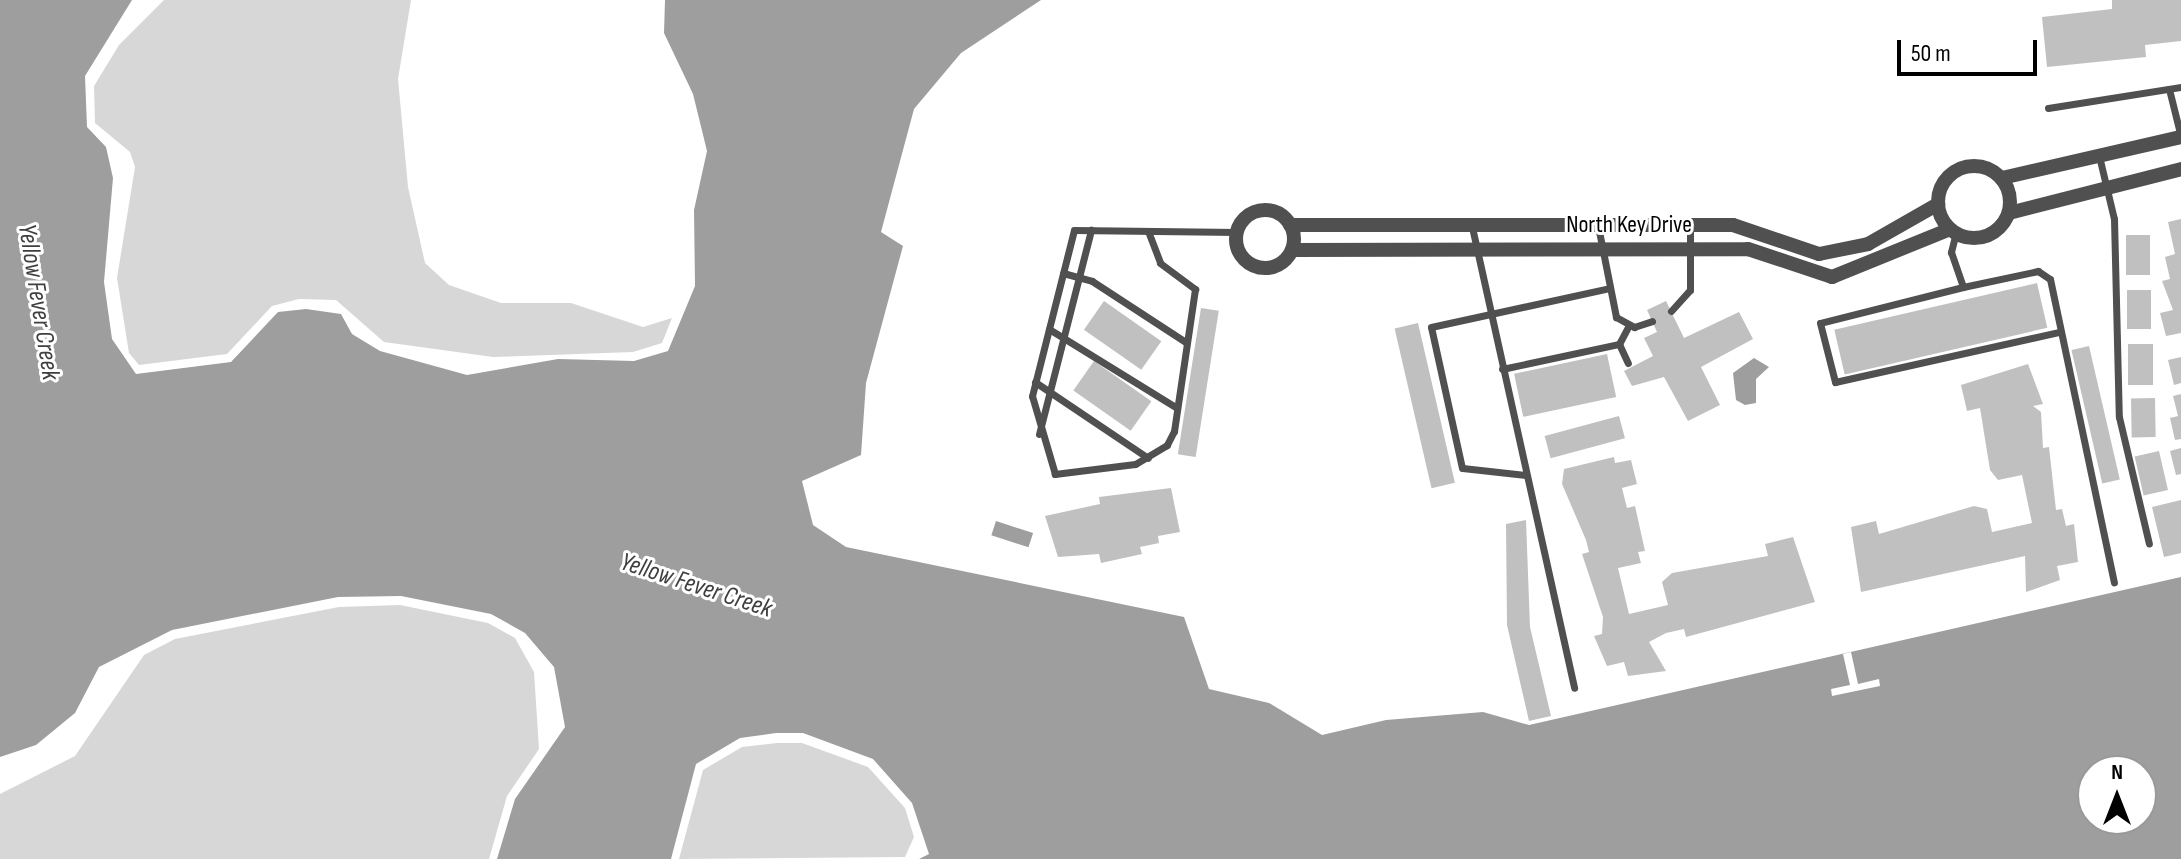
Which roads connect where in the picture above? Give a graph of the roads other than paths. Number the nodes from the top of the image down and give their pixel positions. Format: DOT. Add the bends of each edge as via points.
graph roads {
  1 [pos="2181,87"];
  2 [pos="2169,89"];
  3 [pos="2048,108"];
  4 [pos="2181,137"];
  5 [pos="2099,156"];
  6 [pos="2181,169"];
  7 [pos="2002,178"];
  8 [pos="2108,187"];
  9 [pos="1938,204"];
  10 [pos="2009,213"];
  11 [pos="1290,225"];
  12 [pos="1690,225"];
  13 [pos="1598,226"];
  14 [pos="1472,227"];
  15 [pos="1091,230"];
  16 [pos="1953,230"];
  17 [pos="1148,231"];
  18 [pos="1237,232"];
  19 [pos="1600,247"];
  20 [pos="1691,248"];
  21 [pos="1475,249"];
  22 [pos="1292,250"];
  23 [pos="1063,273"];
  24 [pos="1079,277"];
  25 [pos="1963,287"];
  26 [pos="1606,289"];
  27 [pos="1671,311"];
  28 [pos="1489,314"];
  29 [pos="1652,321"];
  30 [pos="1629,325"];
  31 [pos="1049,329"];
  32 [pos="2059,332"];
  33 [pos="1064,335"];
  34 [pos="1187,343"];
  35 [pos="1619,344"];
  36 [pos="1628,363"];
  37 [pos="1502,369"];
  38 [pos="1035,382"];
  39 [pos="1050,389"];
  40 [pos="1177,408"];
  41 [pos="1039,435"];
  42 [pos="1148,458"];
  43 [pos="1526,475"];
  44 [pos="2149,544"];
  45 [pos="2114,582"];
  46 [pos="1574,688"];
  1 -- 2 [label="lane"];
  2 -- 3 [label="lane"];
  2 -- 4 [label="lane"];
  4 -- 5 [label="street"];
  5 -- 7 [label="street"];
  5 -- 8 [label="lane"];
  6 -- 8 [label="street"];
  7 -- 9 [label="street" via="1982,167 1959,169 1943,183"];
  7 -- 10 [label="street"];
  8 -- 10 [label="street"];
  8 -- 44 [label="lane" via="2119,417"];
  9 -- 12 [label="street, North Key Drive" via="1845,253 1819,254 1733,225"];
  9 -- 16 [label="street"];
  10 -- 16 [label="street" via="1987,236"];
  11 -- 14 [label="street, North Key Drive"];
  11 -- 18 [label="street" via="1265,211 1248,216"];
  11 -- 22 [label="street"];
  12 -- 13 [label="street, North Key Drive"];
  12 -- 20 [label="lane"];
  13 -- 14 [label="street, North Key Drive"];
  13 -- 19 [label="lane"];
  14 -- 21 [label="lane"];
  15 -- 17 [label="lane"];
  15 -- 23 [label="lane" via="1074,230"];
  15 -- 24 [label="lane"];
  16 -- 20 [label="street, North Key Drive" via="1832,277 1748,249"];
  16 -- 25 [label="lane" via="1951,252"];
  17 -- 18 [label="lane"];
  17 -- 34 [label="lane" via="1160,263 1195,289"];
  18 -- 22 [label="street" via="1239,252 1255,267 1277,266"];
  19 -- 20 [label="street, North Key Drive"];
  19 -- 21 [label="street, North Key Drive"];
  19 -- 26 [label="lane"];
  20 -- 27 [label="lane" via="1690,290"];
  21 -- 22 [label="street, North Key Drive"];
  21 -- 28 [label="lane"];
  23 -- 24 [label="lane"];
  23 -- 31 [label="lane"];
  24 -- 33 [label="lane"];
  24 -- 34 [label="lane"];
  25 -- 32 [label="lane" via="2046,273"];
  25 -- 32 [label="lane" via="1820,323 1835,382"];
  26 -- 28 [label="lane"];
  26 -- 30 [label="lane" via="1616,317"];
  28 -- 37 [label="lane"];
  28 -- 43 [label="lane" via="1431,327 1459,454 1471,474"];
  29 -- 30 [label="lane"];
  30 -- 35 [label="lane"];
  31 -- 33 [label="lane"];
  31 -- 38 [label="lane"];
  32 -- 45 [label="lane"];
  33 -- 39 [label="lane"];
  33 -- 40 [label="lane"];
  34 -- 40 [label="lane"];
  35 -- 36 [label="lane"];
  35 -- 37 [label="lane"];
  37 -- 43 [label="lane"];
  38 -- 39 [label="lane"];
  38 -- 41 [label="lane"];
  39 -- 41 [label="lane"];
  39 -- 42 [label="lane"];
  40 -- 42 [label="lane" via="1167,445"];
  41 -- 42 [label="lane" via="1049,470 1066,477"];
  43 -- 46 [label="lane"];
}
